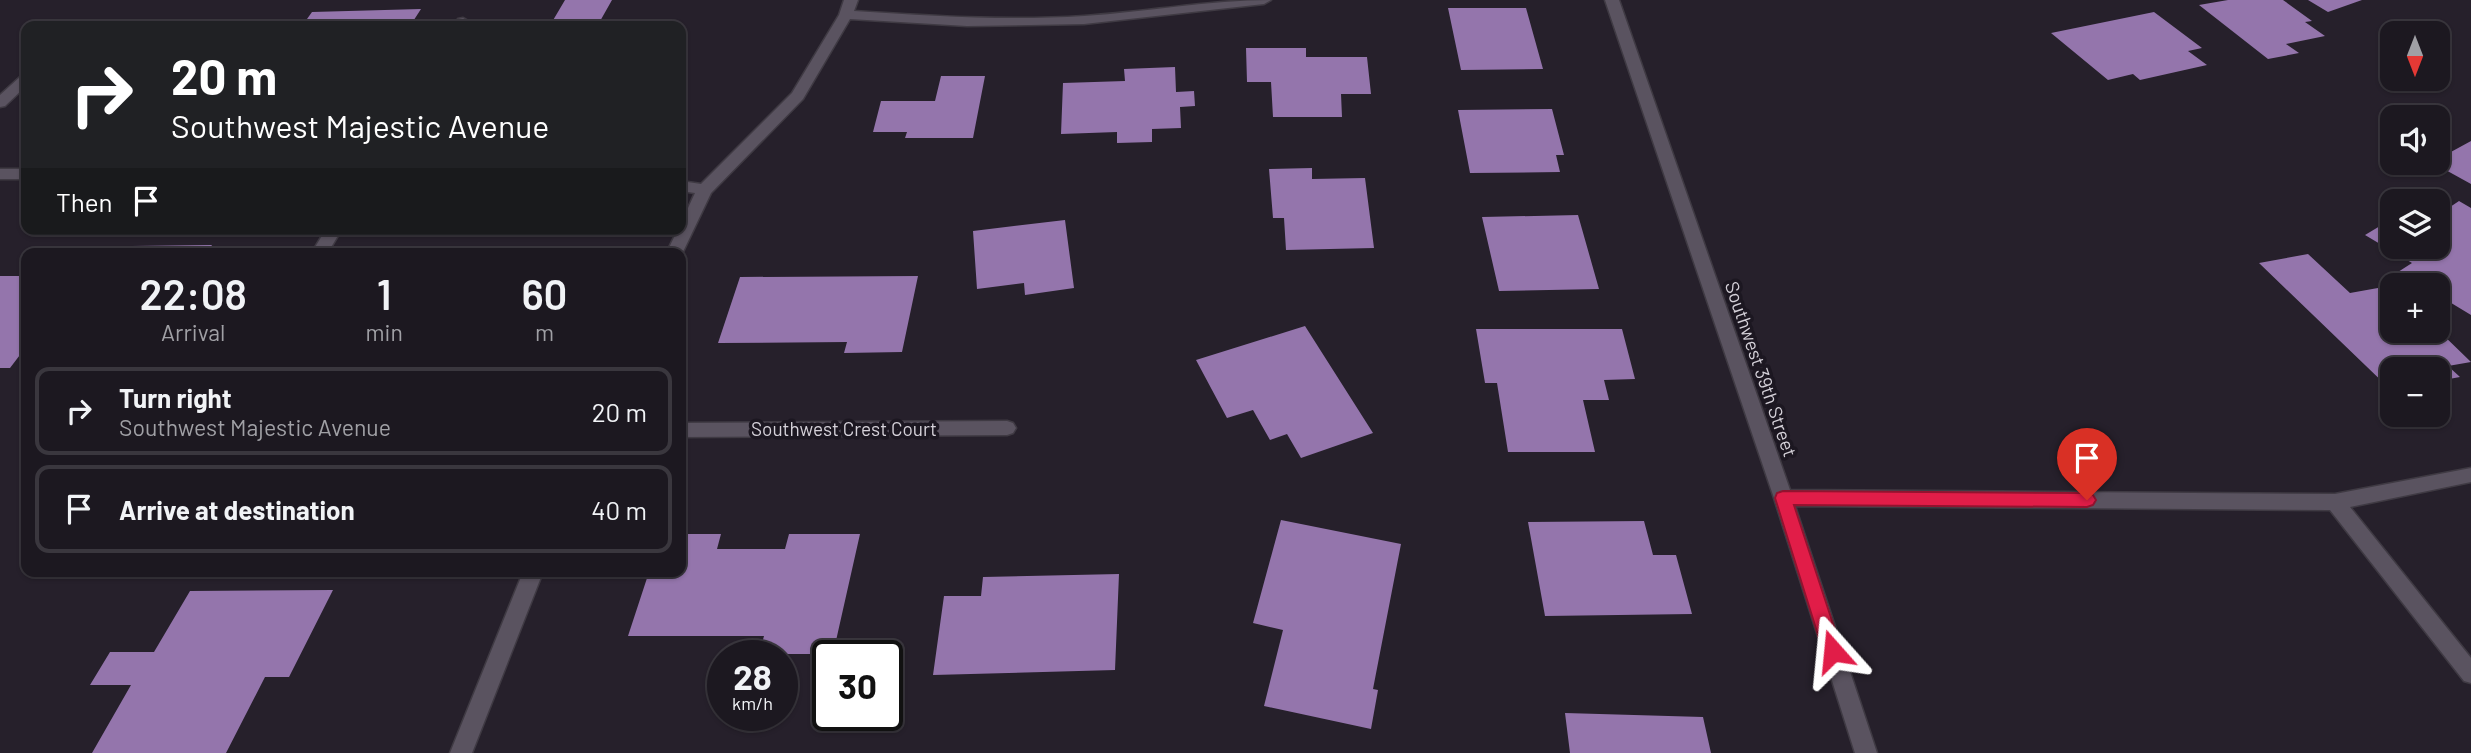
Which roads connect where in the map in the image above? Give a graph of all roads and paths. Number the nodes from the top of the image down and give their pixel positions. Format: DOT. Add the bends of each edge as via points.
graph roads {
  1 [pos="851,0"];
  2 [pos="1264,0"];
  3 [pos="1612,0"];
  4 [pos="846,15"];
  5 [pos="21,84"];
  6 [pos="0,103"];
  7 [pos="0,174"];
  8 [pos="21,174"];
  9 [pos="686,187"];
  10 [pos="704,190"];
  11 [pos="686,228"];
  12 [pos="1007,428"];
  13 [pos="686,429"];
  14 [pos="2471,475"];
  15 [pos="1783,498"];
  16 [pos="2335,502"];
  17 [pos="531,577"];
  18 [pos="2471,674"];
  19 [pos="461,753"];
  20 [pos="1866,753"];
  1 -- 4 [label="street"];
  2 -- 4 [label="street" via="1084,20 967,22"];
  3 -- 15 [label="street, Southwest 39th Street"];
  4 -- 10 [label="street" via="798,96"];
  5 -- 6 [label="street"];
  7 -- 8 [label="street"];
  9 -- 10 [label="street"];
  10 -- 11 [label="street"];
  12 -- 13 [label="street, Southwest Crest Court"];
  14 -- 16 [label="street"];
  15 -- 16 [label="street"];
  15 -- 20 [label="street, Southwest 39th Street"];
  16 -- 18 [label="street"];
  17 -- 19 [label="street"];
}
